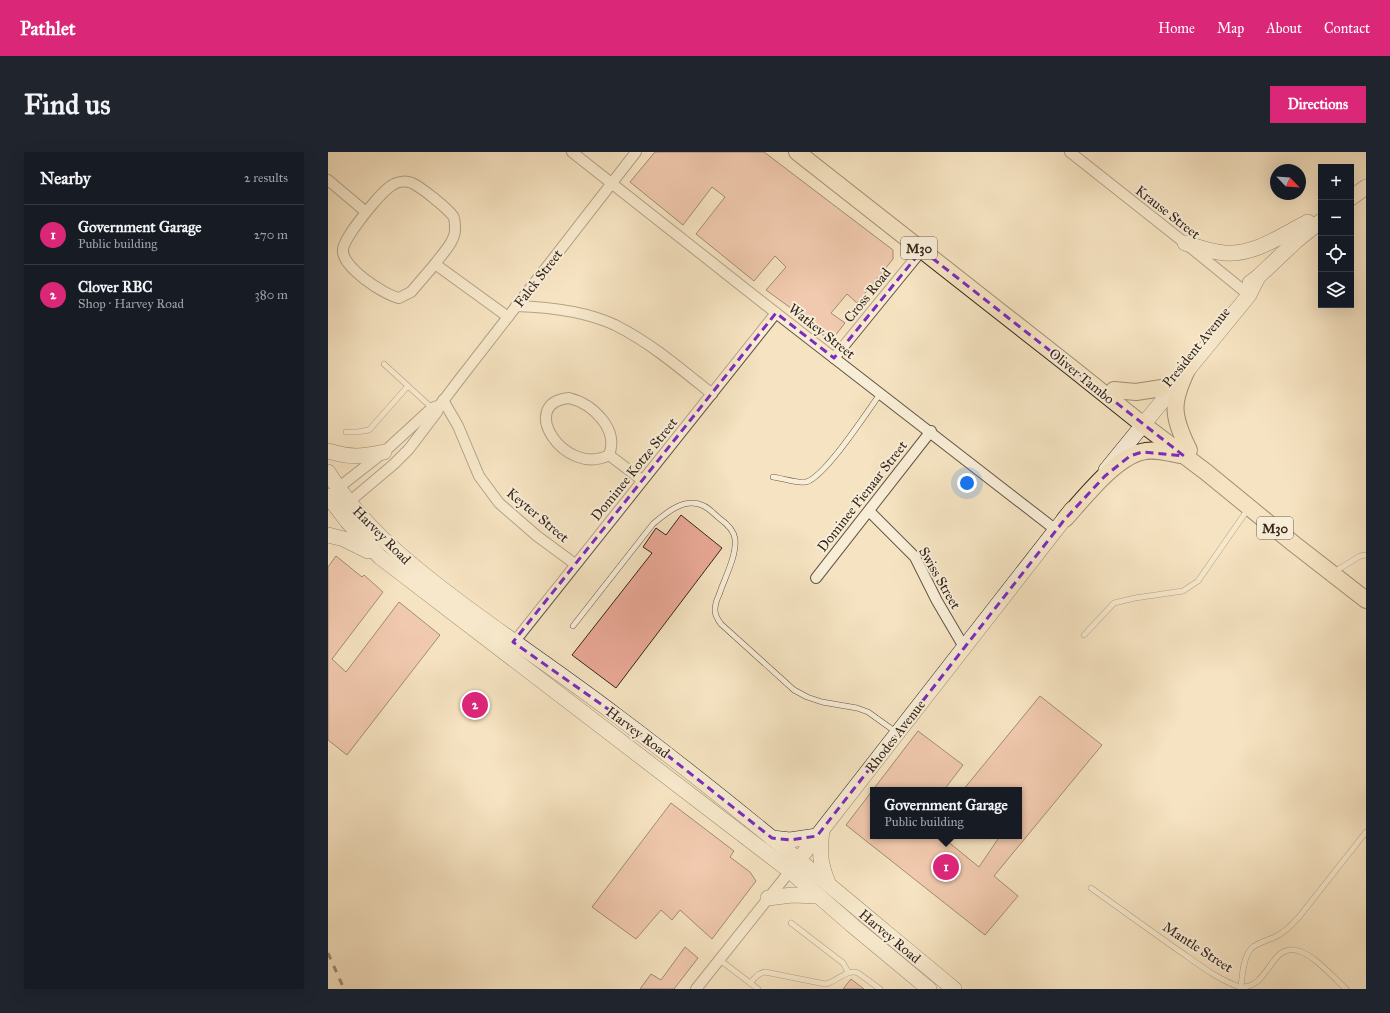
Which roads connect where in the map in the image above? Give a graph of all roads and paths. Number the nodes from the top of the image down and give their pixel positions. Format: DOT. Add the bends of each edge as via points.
graph roads {
  1 [pos="572,152"];
  2 [pos="636,152"];
  3 [pos="797,152"];
  4 [pos="810,152"];
  5 [pos="1070,152"];
  6 [pos="328,180"];
  7 [pos="613,183"];
  8 [pos="1366,187"];
  9 [pos="1354,196"];
  10 [pos="366,212"];
  11 [pos="1318,217"];
  12 [pos="1318,223"];
  13 [pos="1185,243"];
  14 [pos="922,250"];
  15 [pos="435,264"];
  16 [pos="1245,292"];
  17 [pos="516,306"];
  18 [pos="776,313"];
  19 [pos="508,317"];
  20 [pos="834,358"];
  21 [pos="384,364"];
  22 [pos="1189,366"];
  23 [pos="408,386"];
  24 [pos="1162,388"];
  25 [pos="1114,390"];
  26 [pos="712,394"];
  27 [pos="880,394"];
  28 [pos="438,404"];
  29 [pos="1142,419"];
  30 [pos="930,431"];
  31 [pos="346,432"];
  32 [pos="328,451"];
  33 [pos="384,452"];
  34 [pos="1187,453"];
  35 [pos="609,455"];
  36 [pos="328,472"];
  37 [pos="773,477"];
  38 [pos="642,480"];
  39 [pos="331,493"];
  40 [pos="1249,507"];
  41 [pos="339,510"];
  42 [pos="869,511"];
  43 [pos="1061,524"];
  44 [pos="328,535"];
  45 [pos="1296,541"];
  46 [pos="1366,555"];
  47 [pos="380,556"];
  48 [pos="575,564"];
  49 [pos="1339,569"];
  50 [pos="816,578"];
  51 [pos="1366,589"];
  52 [pos="1366,600"];
  53 [pos="573,626"];
  54 [pos="1084,634"];
  55 [pos="510,647"];
  56 [pos="964,647"];
  57 [pos="897,732"];
  58 [pos="1366,832"];
  59 [pos="820,833"];
  60 [pos="772,838"];
  61 [pos="794,866"];
  62 [pos="828,884"];
  63 [pos="1091,888"];
  64 [pos="818,896"];
  65 [pos="768,898"];
  66 [pos="791,923"];
  67 [pos="720,960"];
  68 [pos="848,972"];
  69 [pos="750,983"];
  70 [pos="1241,988"];
  71 [pos="696,989"];
  72 [pos="758,989"];
  73 [pos="880,989"];
  74 [pos="929,989"];
  75 [pos="954,989"];
  76 [pos="1346,989"];
  1 -- 7 [label="street, Watkey Street"];
  2 -- 7 [label="street, Falck Street"];
  3 -- 14 [label="main road, Oliver Tambo / M30"];
  4 -- 25 [label="main road, Oliver Tambo / M30"];
  5 -- 13 [label="street, Krause Street"];
  6 -- 10 [label="street"];
  7 -- 17 [label="street, Falck Street"];
  7 -- 18 [label="street, Watkey Street"];
  8 -- 9 [label="main road"];
  10 -- 15 [label="street" via="395,184 412,183 422,190 448,211 456,226 452,241"];
  10 -- 15 [label="street" via="343,249 346,263 353,270 386,294 399,298 410,292"];
  11 -- 13 [label="main road" via="1267,243 1245,251 1224,253"];
  12 -- 16 [label="main road, President Avenue" via="1296,240"];
  13 -- 16 [label="street, Krause Street"];
  14 -- 20 [label="street, Cross Road"];
  14 -- 29 [label="main road, Oliver Tambo / M30" via="1072,368"];
  15 -- 19 [label="street"];
  16 -- 22 [label="main road, President Avenue"];
  16 -- 24 [label="main road, President Avenue"];
  17 -- 19 [label="street, Falck Street"];
  17 -- 26 [label="street" via="561,310 614,325 660,353"];
  18 -- 20 [label="street, Watkey Street"];
  18 -- 26 [label="street, Dominee Kotze Street"];
  19 -- 28 [label="street, Falck Street"];
  20 -- 27 [label="street, Watkey Street"];
  21 -- 23 [label="lane"];
  22 -- 29 [label="main road, President Avenue"];
  22 -- 34 [label="main road" via="1176,398 1176,416"];
  23 -- 28 [label="lane"];
  23 -- 31 [label="lane" via="369,430"];
  24 -- 25 [label="main road" via="1136,392"];
  24 -- 29 [label="main road, President Avenue"];
  25 -- 29 [label="main road, Oliver Tambo / M30"];
  26 -- 38 [label="street, Dominee Kotze Street"];
  27 -- 30 [label="street, Watkey Street"];
  27 -- 37 [label="lane" via="828,466 816,478 805,483"];
  28 -- 33 [label="street, Falck Street"];
  28 -- 41 [label="street, Falck Street" via="437,412 394,464"];
  28 -- 48 [label="street, Keyter Street" via="458,426 479,476 499,503"];
  29 -- 34 [label="main road, Oliver Tambo / M30"];
  29 -- 43 [label="main road, Rhodes Avenue"];
  30 -- 42 [label="street, Dominee Pienaar Street"];
  30 -- 43 [label="street, Watkey Street"];
  32 -- 33 [label="main road" via="348,457"];
  33 -- 39 [label="street, Falck Street"];
  34 -- 40 [label="main road, Oliver Tambo / M30"];
  34 -- 43 [label="main road" via="1153,450 1130,456 1105,476"];
  34 -- 45 [label="main road, Oliver Tambo / M30"];
  35 -- 35 [label="street" via="612,447 608,427 587,406 569,398 560,399 548,408 547,427 564,449 582,459 602,459"];
  35 -- 38 [label="street"];
  36 -- 39 [label="main road, Harvey Road"];
  38 -- 48 [label="street, Dominee Kotze Street"];
  39 -- 41 [label="main road, Harvey Road"];
  40 -- 45 [label="main road, Oliver Tambo / M30"];
  40 -- 54 [label="lane" via="1198,581 1183,591 1114,603"];
  41 -- 47 [label="main road, Harvey Road"];
  41 -- 55 [label="main road, Harvey Road" via="384,541"];
  42 -- 50 [label="street, Dominee Pienaar Street"];
  42 -- 56 [label="street, Swiss Street" via="915,557"];
  43 -- 56 [label="main road, Rhodes Avenue"];
  44 -- 47 [label="main road"];
  45 -- 49 [label="main road, Oliver Tambo / M30"];
  45 -- 52 [label="main road, Oliver Tambo / M30"];
  46 -- 49 [label="lane"];
  47 -- 55 [label="main road, Harvey Road"];
  48 -- 55 [label="street, Dominee Kotze Street"];
  49 -- 51 [label="main road, Oliver Tambo / M30"];
  53 -- 57 [label="lane" via="653,524 668,511 681,505 693,503 704,506 723,521 735,539 731,563 716,605 716,615 721,624 794,690 822,702 868,712"];
  55 -- 60 [label="main road, Harvey Road" via="621,718"];
  55 -- 61 [label="main road, Harvey Road"];
  56 -- 57 [label="main road, Rhodes Avenue"];
  57 -- 59 [label="main road, Rhodes Avenue"];
  58 -- 70 [label="lane" via="1290,927 1250,949 1244,964"];
  59 -- 60 [label="main road" via="790,840"];
  59 -- 61 [label="main road, Rhodes Avenue"];
  59 -- 62 [label="main road" via="821,864"];
  60 -- 61 [label="main road, Harvey Road"];
  61 -- 62 [label="main road, Harvey Road"];
  61 -- 64 [label="main road, Harvey Road"];
  61 -- 65 [label="street, Rhodes Avenue"];
  62 -- 75 [label="main road, Harvey Road"];
  63 -- 70 [label="lane, Mantle Street" via="1213,974"];
  64 -- 65 [label="main road" via="792,895"];
  64 -- 74 [label="main road, Harvey Road"];
  65 -- 67 [label="street, Rhodes Avenue"];
  66 -- 68 [label="lane" via="843,964"];
  67 -- 69 [label="lane"];
  67 -- 71 [label="street, Rhodes Avenue"];
  68 -- 69 [label="lane" via="832,983 825,984 761,972"];
  68 -- 73 [label="lane" via="858,973"];
  69 -- 72 [label="lane"];
  70 -- 76 [label="lane, Mantle Street" via="1255,987 1282,953 1290,950 1298,951 1321,965"];
}
